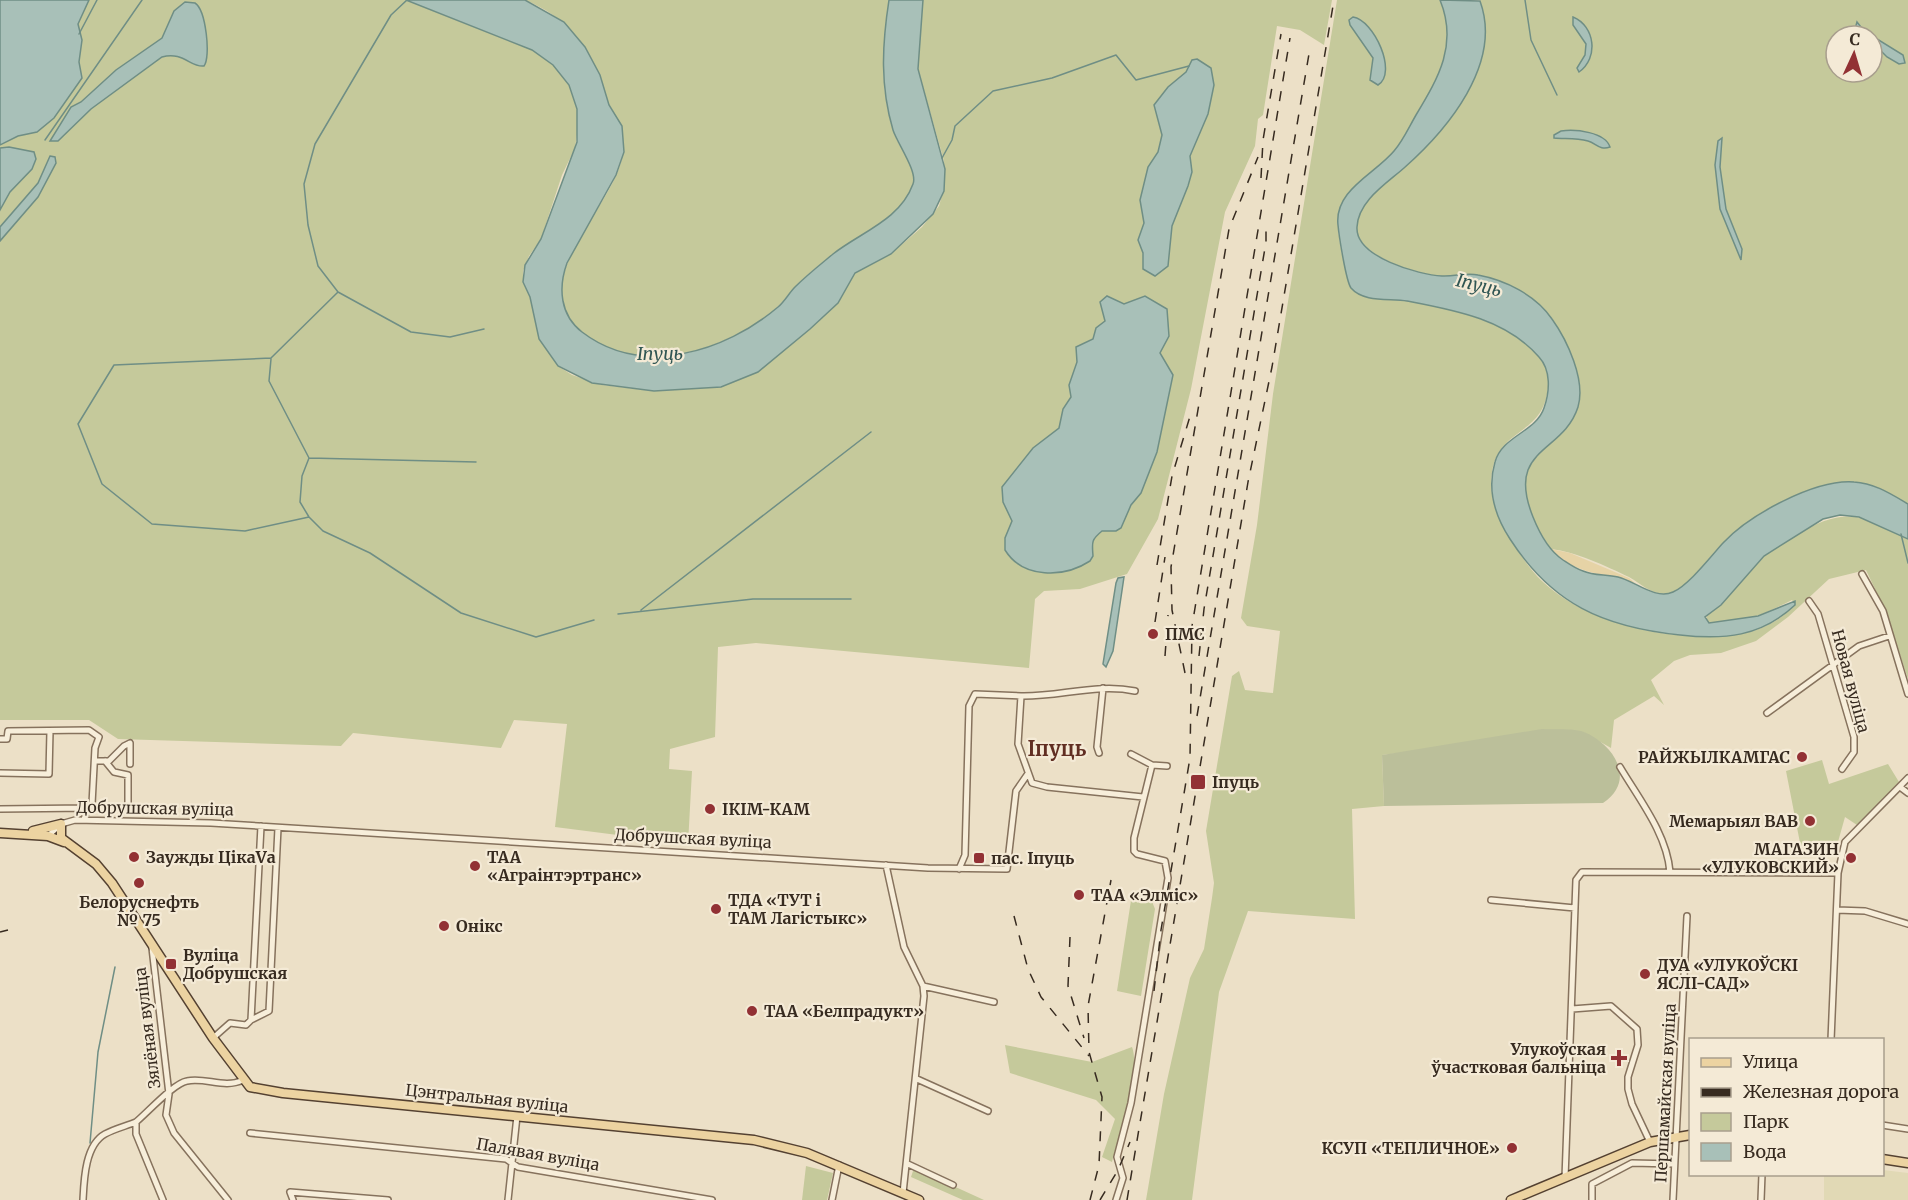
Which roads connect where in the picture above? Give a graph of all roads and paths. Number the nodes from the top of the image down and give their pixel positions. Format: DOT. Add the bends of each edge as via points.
graph roads {
  1 [pos="1862,574"];
  2 [pos="1809,600"];
  3 [pos="1889,636"];
  4 [pos="1834,666"];
  5 [pos="1103,688"];
  6 [pos="1135,691"];
  7 [pos="1908,694"];
  8 [pos="1021,696"];
  9 [pos="1767,712"];
  10 [pos="50,731"];
  11 [pos="0,739"];
  12 [pos="1099,753"];
  13 [pos="1131,754"];
  14 [pos="96,761"];
  15 [pos="105,761"];
  16 [pos="130,764"];
  17 [pos="1152,765"];
  18 [pos="1167,766"];
  19 [pos="1620,767"];
  20 [pos="1842,769"];
  21 [pos="0,773"];
  22 [pos="1027,775"];
  23 [pos="1908,778"];
  24 [pos="1899,787"];
  25 [pos="1908,793"];
  26 [pos="1143,797"];
  27 [pos="128,807"];
  28 [pos="87,808"];
  29 [pos="0,810"];
  30 [pos="84,820"];
  31 [pos="61,824"];
  32 [pos="261,826"];
  33 [pos="278,828"];
  34 [pos="18,832"];
  35 [pos="0,833"];
  36 [pos="48,836"];
  37 [pos="67,843"];
  38 [pos="886,865"];
  39 [pos="958,869"];
  40 [pos="1670,872"];
  41 [pos="1838,873"];
  42 [pos="1491,900"];
  43 [pos="1575,908"];
  44 [pos="1837,910"];
  45 [pos="1687,916"];
  46 [pos="1908,924"];
  47 [pos="151,939"];
  48 [pos="923,986"];
  49 [pos="994,1002"];
  50 [pos="1572,1009"];
  51 [pos="251,1020"];
  52 [pos="213,1038"];
  53 [pos="1831,1038"];
  54 [pos="916,1079"];
  55 [pos="243,1080"];
  56 [pos="169,1094"];
  57 [pos="988,1111"];
  58 [pos="517,1116"];
  59 [pos="136,1122"];
  60 [pos="1884,1125"];
  61 [pos="1908,1129"];
  62 [pos="250,1134"];
  63 [pos="1677,1135"];
  64 [pos="1689,1135"];
  65 [pos="1650,1142"];
  66 [pos="1884,1159"];
  67 [pos="511,1161"];
  68 [pos="1908,1163"];
  69 [pos="908,1164"];
  70 [pos="1674,1164"];
  71 [pos="839,1165"];
  72 [pos="1762,1176"];
  73 [pos="1565,1178"];
  74 [pos="953,1185"];
  75 [pos="903,1193"];
  76 [pos="83,1200"];
  77 [pos="163,1200"];
  78 [pos="228,1200"];
  79 [pos="294,1200"];
  80 [pos="388,1200"];
  81 [pos="508,1200"];
  82 [pos="712,1200"];
  83 [pos="832,1200"];
  84 [pos="919,1200"];
  85 [pos="1116,1200"];
  86 [pos="1511,1200"];
  87 [pos="1592,1200"];
  88 [pos="1673,1200"];
  89 [pos="1761,1200"];
  1 -- 3 [label="street" via="1883,611"];
  2 -- 4 [label="street, Новая вуліца" via="1818,614"];
  3 -- 4 [label="street" via="1859,646"];
  3 -- 7 [label="street"];
  4 -- 9 [label="street"];
  4 -- 20 [label="street, Новая вуліца" via="1854,737 1854,752"];
  5 -- 6 [label="street"];
  5 -- 8 [label="street"];
  5 -- 12 [label="street"];
  8 -- 22 [label="street" via="1018,744"];
  8 -- 39 [label="street" via="975,694 971,698 965,855"];
  10 -- 11 [label="street" via="8,731 7,739"];
  10 -- 14 [label="street" via="89,729 99,737"];
  10 -- 21 [label="street" via="49,774"];
  13 -- 17 [label="street"];
  14 -- 15 [label="street"];
  14 -- 28 [label="street" via="92,804"];
  15 -- 16 [label="street" via="130,743"];
  15 -- 27 [label="street" via="114,772 128,775"];
  17 -- 18 [label="street"];
  17 -- 26 [label="street"];
  19 -- 40 [label="street" via="1654,825 1669,858"];
  22 -- 26 [label="street" via="1032,783 1042,786"];
  22 -- 39 [label="street, Добрушская вуліца" via="1016,791 1007,869"];
  23 -- 24 [label="street"];
  24 -- 25 [label="street"];
  24 -- 41 [label="street" via="1845,842"];
  26 -- 85 [label="street" via="1134,851 1165,861 1168,878 1131,1103 1117,1157 1123,1178"];
  28 -- 29 [label="street"];
  28 -- 30 [label="street"];
  30 -- 31 [label="street, Добрушская вуліца"];
  30 -- 32 [label="street, Добрушская вуліца"];
  31 -- 34 [label="main road"];
  31 -- 36 [label="street, Добрушская вуліца"];
  31 -- 37 [label="main road" via="59,832"];
  32 -- 33 [label="street, Добрушская вуліца"];
  32 -- 51 [label="street"];
  33 -- 38 [label="street, Добрушская вуліца"];
  33 -- 51 [label="street" via="268,1011"];
  34 -- 35 [label="main road"];
  34 -- 36 [label="main road"];
  36 -- 37 [label="main road"];
  37 -- 47 [label="main road" via="102,871"];
  38 -- 39 [label="street, Добрушская вуліца"];
  38 -- 48 [label="street" via="904,947"];
  40 -- 41 [label="street"];
  40 -- 43 [label="street" via="1582,872 1576,880"];
  41 -- 44 [label="street"];
  42 -- 43 [label="street"];
  43 -- 50 [label="street"];
  44 -- 46 [label="street" via="1855,909"];
  44 -- 53 [label="street"];
  45 -- 63 [label="street, Першамайская вуліца"];
  47 -- 52 [label="main road"];
  47 -- 56 [label="street, Зялёная вуліца"];
  48 -- 49 [label="street"];
  48 -- 54 [label="street"];
  50 -- 65 [label="street" via="1611,1006 1637,1029 1638,1045 1628,1089"];
  50 -- 73 [label="street"];
  51 -- 52 [label="street" via="246,1025 230,1023"];
  52 -- 55 [label="main road"];
  54 -- 57 [label="street"];
  54 -- 69 [label="street"];
  55 -- 56 [label="street" via="232,1085 188,1081"];
  55 -- 58 [label="main road, Цэнтральная вуліца" via="258,1090 283,1094"];
  56 -- 59 [label="street"];
  56 -- 78 [label="street, Зялёная вуліца" via="166,1115 174,1132"];
  58 -- 67 [label="street"];
  58 -- 71 [label="main road, Цэнтральная вуліца" via="754,1140"];
  59 -- 76 [label="street" via="102,1135 92,1150"];
  59 -- 77 [label="street" via="136,1134"];
  60 -- 61 [label="street"];
  62 -- 67 [label="street, Палявая вуліца"];
  63 -- 64 [label="main road"];
  63 -- 65 [label="main road"];
  63 -- 70 [label="street, Першамайская вуліца"];
  65 -- 73 [label="main road"];
  66 -- 68 [label="main road"];
  67 -- 81 [label="street"];
  67 -- 82 [label="street, Палявая вуліца" via="518,1167"];
  69 -- 74 [label="street"];
  69 -- 75 [label="street"];
  70 -- 87 [label="street" via="1632,1163 1592,1184"];
  70 -- 88 [label="street, Першамайская вуліца"];
  71 -- 75 [label="main road, Цэнтральная вуліца"];
  71 -- 83 [label="street"];
  72 -- 89 [label="street"];
  73 -- 86 [label="main road"];
  75 -- 84 [label="main road, Цэнтральная вуліца"];
  79 -- 80 [label="street" via="290,1192"];
}
